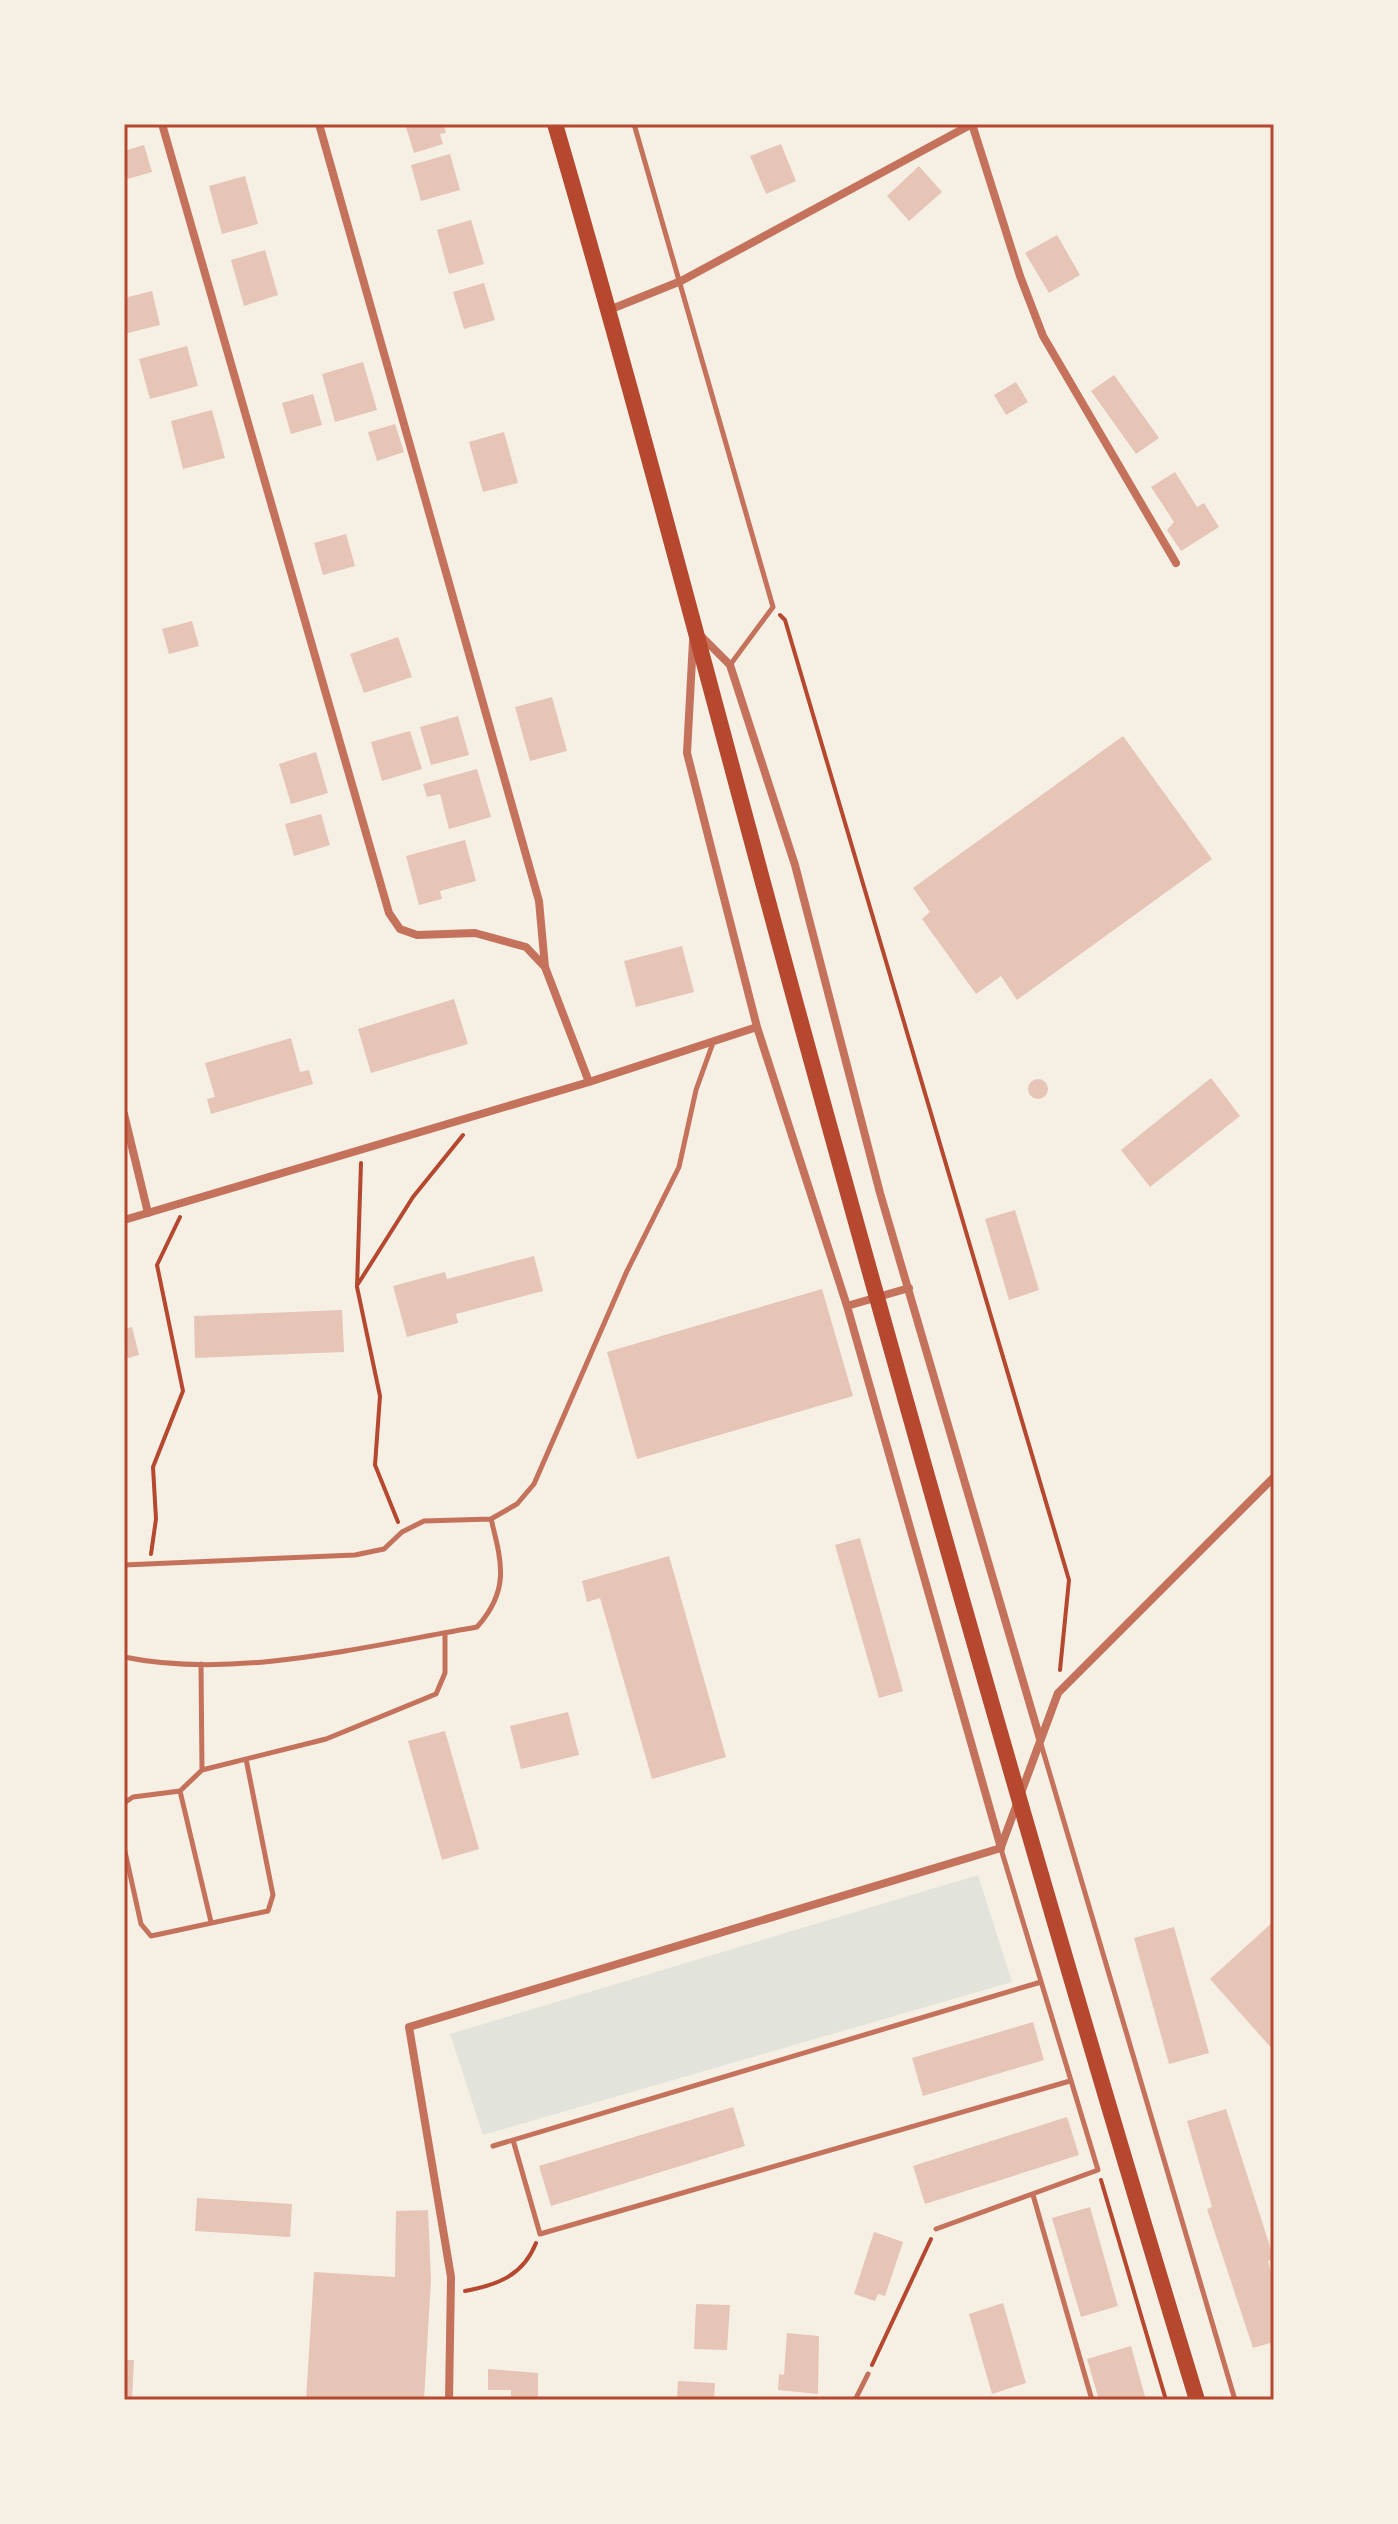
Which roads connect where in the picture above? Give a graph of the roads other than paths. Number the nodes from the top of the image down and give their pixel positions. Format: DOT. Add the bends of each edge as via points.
graph roads {
  1 [pos="162,124"];
  2 [pos="319,124"];
  3 [pos="555,124"];
  4 [pos="634,124"];
  5 [pos="972,124"];
  6 [pos="681,281"];
  7 [pos="609,310"];
  8 [pos="1176,563"];
  9 [pos="693,628"];
  10 [pos="730,665"];
  11 [pos="545,967"];
  12 [pos="757,1027"];
  13 [pos="715,1039"];
  14 [pos="589,1082"];
  15 [pos="124,1114"];
  16 [pos="148,1213"];
  17 [pos="124,1220"];
  18 [pos="909,1288"];
  19 [pos="847,1306"];
  20 [pos="1274,1477"];
  21 [pos="491,1519"];
  22 [pos="124,1565"];
  23 [pos="445,1633"];
  24 [pos="124,1657"];
  25 [pos="201,1664"];
  26 [pos="1040,1739"];
  27 [pos="246,1759"];
  28 [pos="202,1770"];
  29 [pos="180,1791"];
  30 [pos="124,1803"];
  31 [pos="124,1847"];
  32 [pos="1001,1848"];
  33 [pos="211,1922"];
  34 [pos="1041,1982"];
  35 [pos="1070,2081"];
  36 [pos="513,2140"];
  37 [pos="493,2146"];
  38 [pos="1033,2195"];
  39 [pos="936,2229"];
  40 [pos="868,2374"];
  41 [pos="449,2400"];
  42 [pos="855,2400"];
  43 [pos="1092,2400"];
  44 [pos="1197,2400"];
  45 [pos="1235,2400"];
  1 -- 11 [label="street" via="389,913 400,929 417,935 475,933 526,947"];
  2 -- 11 [label="street" via="539,901"];
  3 -- 7 [label="main road"];
  4 -- 6 [label="lane"];
  5 -- 6 [label="street"];
  5 -- 8 [label="street" via="1043,336"];
  6 -- 7 [label="street"];
  6 -- 10 [label="lane" via="773,607"];
  7 -- 9 [label="main road"];
  9 -- 10 [label="street"];
  9 -- 12 [label="street" via="687,753"];
  9 -- 44 [label="main road" via="987,1694"];
  10 -- 18 [label="street" via="795,865"];
  11 -- 14 [label="street"];
  12 -- 13 [label="street"];
  12 -- 19 [label="street"];
  13 -- 14 [label="street"];
  13 -- 21 [label="lane" via="696,1090 679,1167 627,1271 534,1484 517,1504"];
  14 -- 16 [label="street"];
  15 -- 16 [label="street"];
  16 -- 17 [label="street"];
  18 -- 19 [label="street"];
  18 -- 26 [label="street"];
  19 -- 32 [label="street"];
  20 -- 26 [label="street" via="1058,1693"];
  21 -- 22 [label="lane" via="424,1521 384,1549 355,1555"];
  21 -- 23 [label="lane" via="503,1569 493,1609 477,1627"];
  23 -- 25 [label="lane" via="262,1662"];
  23 -- 27 [label="lane" via="445,1673 436,1694 326,1739"];
  24 -- 25 [label="lane"];
  25 -- 28 [label="lane"];
  26 -- 32 [label="street"];
  26 -- 45 [label="lane"];
  27 -- 28 [label="lane"];
  27 -- 33 [label="lane" via="272,1905 268,1911"];
  28 -- 29 [label="lane"];
  29 -- 30 [label="lane"];
  29 -- 33 [label="lane"];
  31 -- 33 [label="lane" via="147,1933"];
  32 -- 34 [label="lane"];
  32 -- 41 [label="street" via="409,2027 437,2179 451,2294"];
  34 -- 35 [label="lane"];
  34 -- 36 [label="lane"];
  35 -- 36 [label="lane" via="540,2234"];
  35 -- 38 [label="lane" via="1098,2170"];
  36 -- 37 [label="lane"];
  38 -- 39 [label="lane"];
  38 -- 43 [label="lane"];
  40 -- 42 [label="lane"];
}
